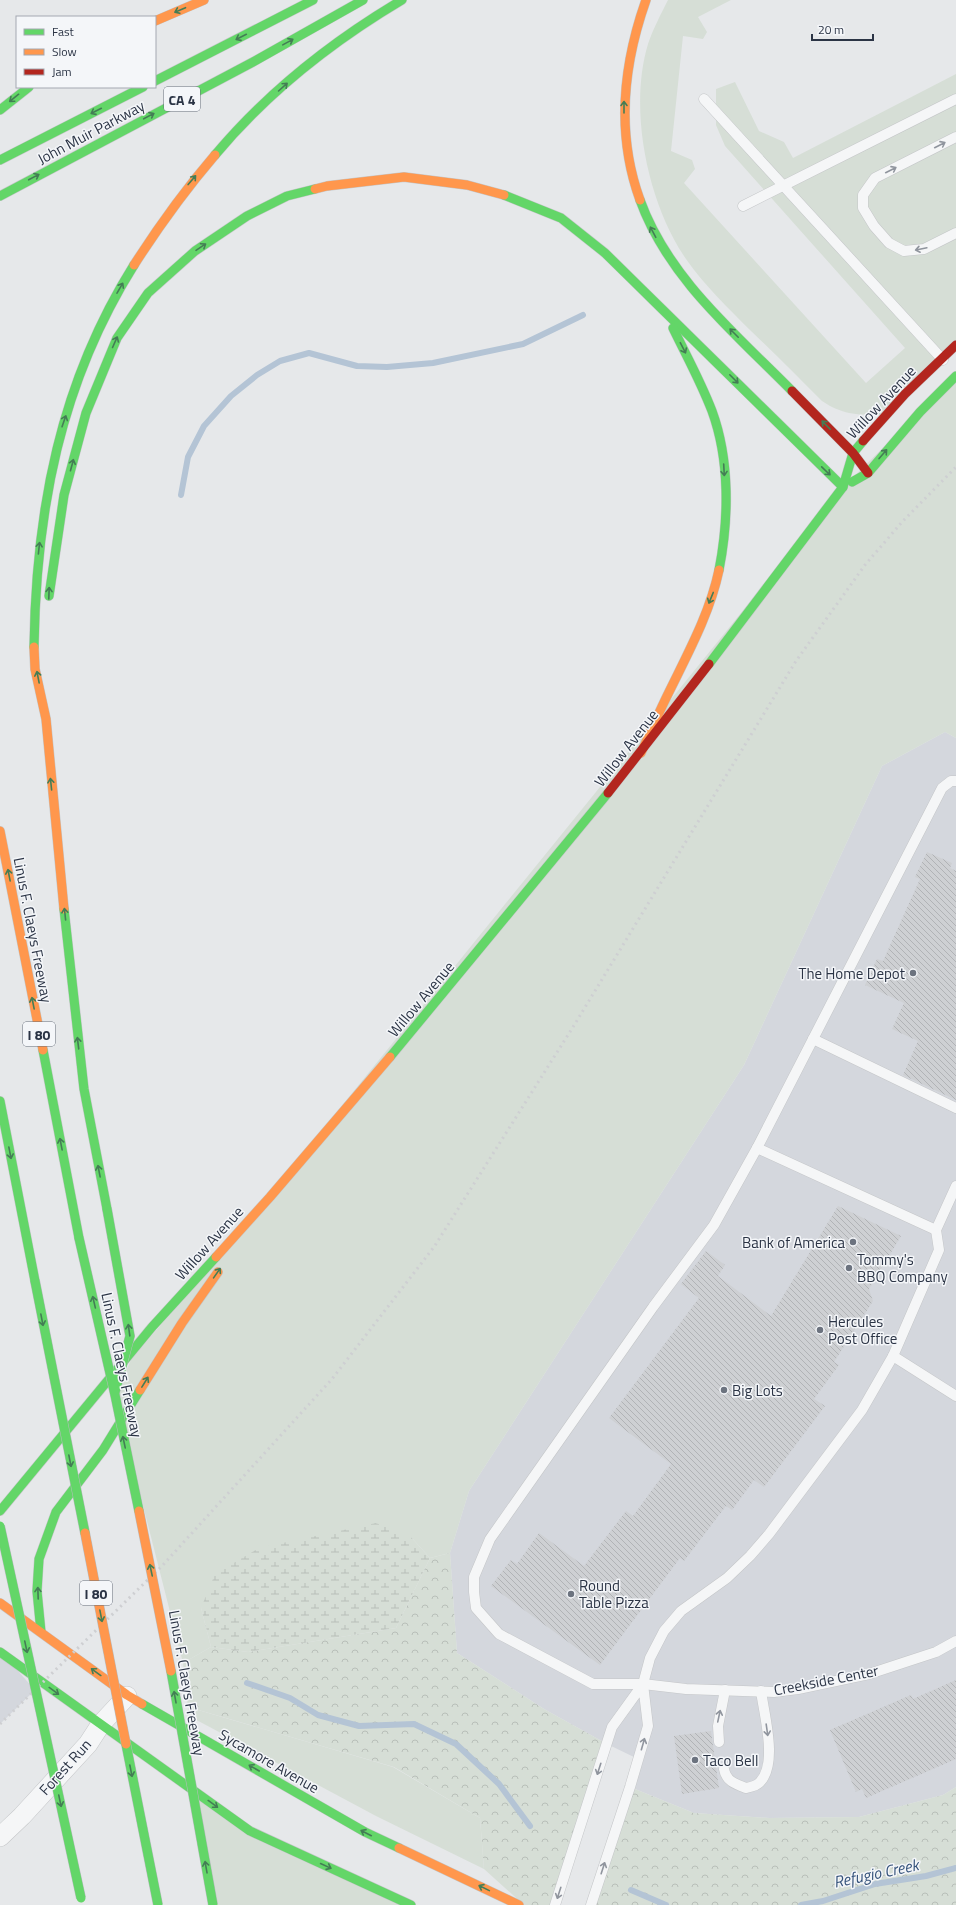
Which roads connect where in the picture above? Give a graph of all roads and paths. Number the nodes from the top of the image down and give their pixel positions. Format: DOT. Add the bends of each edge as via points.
graph roads {
  1 [pos="204,0"];
  2 [pos="313,0"];
  3 [pos="363,0"];
  4 [pos="402,0"];
  5 [pos="646,0"];
  6 [pos="156,21"];
  7 [pos="156,80"];
  8 [pos="27,88"];
  9 [pos="141,88"];
  10 [pos="704,99"];
  11 [pos="956,100"];
  12 [pos="0,110"];
  13 [pos="956,137"];
  14 [pos="0,160"];
  15 [pos="784,186"];
  16 [pos="0,196"];
  17 [pos="743,206"];
  18 [pos="956,233"];
  19 [pos="666,313"];
  20 [pos="956,345"];
  21 [pos="942,357"];
  22 [pos="955,377"];
  23 [pos="853,453"];
  24 [pos="868,473"];
  25 [pos="842,487"];
  26 [pos="49,604"];
  27 [pos="48,680"];
  28 [pos="46,716"];
  29 [pos="641,753"];
  30 [pos="956,781"];
  31 [pos="0,831"];
  32 [pos="813,1039"];
  33 [pos="0,1101"];
  34 [pos="956,1108"];
  35 [pos="757,1148"];
  36 [pos="956,1186"];
  37 [pos="270,1197"];
  38 [pos="936,1230"];
  39 [pos="893,1356"];
  40 [pos="115,1395"];
  41 [pos="956,1396"];
  42 [pos="0,1511"];
  43 [pos="0,1526"];
  44 [pos="0,1603"];
  45 [pos="41,1632"];
  46 [pos="956,1641"];
  47 [pos="0,1652"];
  48 [pos="643,1684"];
  49 [pos="725,1690"];
  50 [pos="761,1692"];
  51 [pos="128,1695"];
  52 [pos="101,1724"];
  53 [pos="720,1742"];
  54 [pos="724,1769"];
  55 [pos="0,1837"];
  56 [pos="82,1902"];
  57 [pos="158,1905"];
  58 [pos="213,1905"];
  59 [pos="410,1905"];
  60 [pos="519,1905"];
  61 [pos="555,1905"];
  62 [pos="591,1905"];
  1 -- 6 [label="main road, one-way"];
  2 -- 7 [label="main road, John Muir Parkway / CA 4, one-way"];
  16 -- 3 [label="main road, John Muir Parkway / CA 4, one-way"];
  28 -- 4 [label="main road, one-way" via="34,657 38,560 43,513 63,424 95,339 115,297 163,218 192,180 251,116 320,56"];
  23 -- 5 [label="main road, one-way" via="694,291 671,263 649,225 629,163 624,120 630,54 634,33"];
  8 -- 12 [label="main road, one-way"];
  9 -- 14 [label="main road, John Muir Parkway / CA 4, one-way"];
  10 -- 15 [label="lane"];
  11 -- 15 [label="lane"];
  18 -- 13 [label="lane, one-way" via="924,249 904,251 889,243 863,208 863,195 875,178"];
  15 -- 17 [label="lane"];
  15 -- 21 [label="lane"];
  19 -- 25 [label="main road, one-way"];
  26 -- 19 [label="main road, one-way" via="49,588 64,495 86,412 117,338 148,294 195,251 247,216 287,196 328,186 404,177 467,185 510,197 561,218 594,242"];
  19 -- 29 [label="main road, one-way" via="712,410 723,455 726,503 723,549 715,589 690,650"];
  20 -- 21 [label="main road, Willow Avenue"];
  21 -- 22 [label="lane"];
  21 -- 23 [label="main road, Willow Avenue"];
  24 -- 22 [label="main road, Willow Avenue, one-way" via="920,412"];
  23 -- 24 [label="main road"];
  23 -- 25 [label="main road, Willow Avenue"];
  24 -- 25 [label="main road, Willow Avenue"];
  25 -- 29 [label="main road, Willow Avenue"];
  27 -- 28 [label="main road"];
  40 -- 28 [label="main road, one-way, bridge" via="130,1336 81,1067"];
  29 -- 37 [label="main road, Willow Avenue" via="422,1020"];
  30 -- 32 [label="lane, Creekside Center" via="942,788"];
  40 -- 31 [label="main road, Linus F. Claeys Freeway / I 80, one-way, bridge" via="79,1238"];
  32 -- 34 [label="lane"];
  32 -- 35 [label="lane, Creekside Center"];
  33 -- 57 [label="main road, I 80, one-way, bridge"];
  35 -- 38 [label="lane"];
  35 -- 48 [label="lane, Creekside Center" via="714,1225 653,1307 490,1539 474,1577 476,1608 499,1634 593,1684"];
  36 -- 38 [label="lane"];
  37 -- 42 [label="main road, Willow Avenue" via="152,1327"];
  45 -- 37 [label="main road, one-way" via="37,1591 38,1559 56,1512 103,1450 182,1324"];
  38 -- 39 [label="lane" via="939,1250"];
  39 -- 41 [label="lane"];
  39 -- 48 [label="lane" via="862,1410 769,1534 727,1578 681,1611 664,1631 650,1658"];
  58 -- 40 [label="main road, Linus F. Claeys Freeway / I 80, one-way, bridge" via="162,1622"];
  43 -- 56 [label="main road, one-way, bridge"];
  44 -- 45 [label="main road, Sycamore Avenue"];
  51 -- 45 [label="main road, Sycamore Avenue, one-way"];
  46 -- 50 [label="lane, Creekside Center" via="936,1652 869,1674 798,1689"];
  47 -- 52 [label="main road, one-way"];
  48 -- 49 [label="lane, Creekside Center"];
  48 -- 61 [label="lane, one-way" via="612,1727"];
  62 -- 48 [label="lane, one-way" via="648,1726"];
  49 -- 50 [label="lane, Creekside Center"];
  53 -- 49 [label="lane, one-way" via="718,1726"];
  50 -- 54 [label="lane, one-way" via="769,1747 766,1773 760,1782 746,1788 731,1782 725,1776"];
  51 -- 52 [label="street, Forest Run"];
  60 -- 51 [label="main road, Sycamore Avenue, one-way" via="365,1832"];
  52 -- 55 [label="street, Forest Run" via="88,1744"];
  52 -- 59 [label="main road, one-way" via="250,1831"];
}
